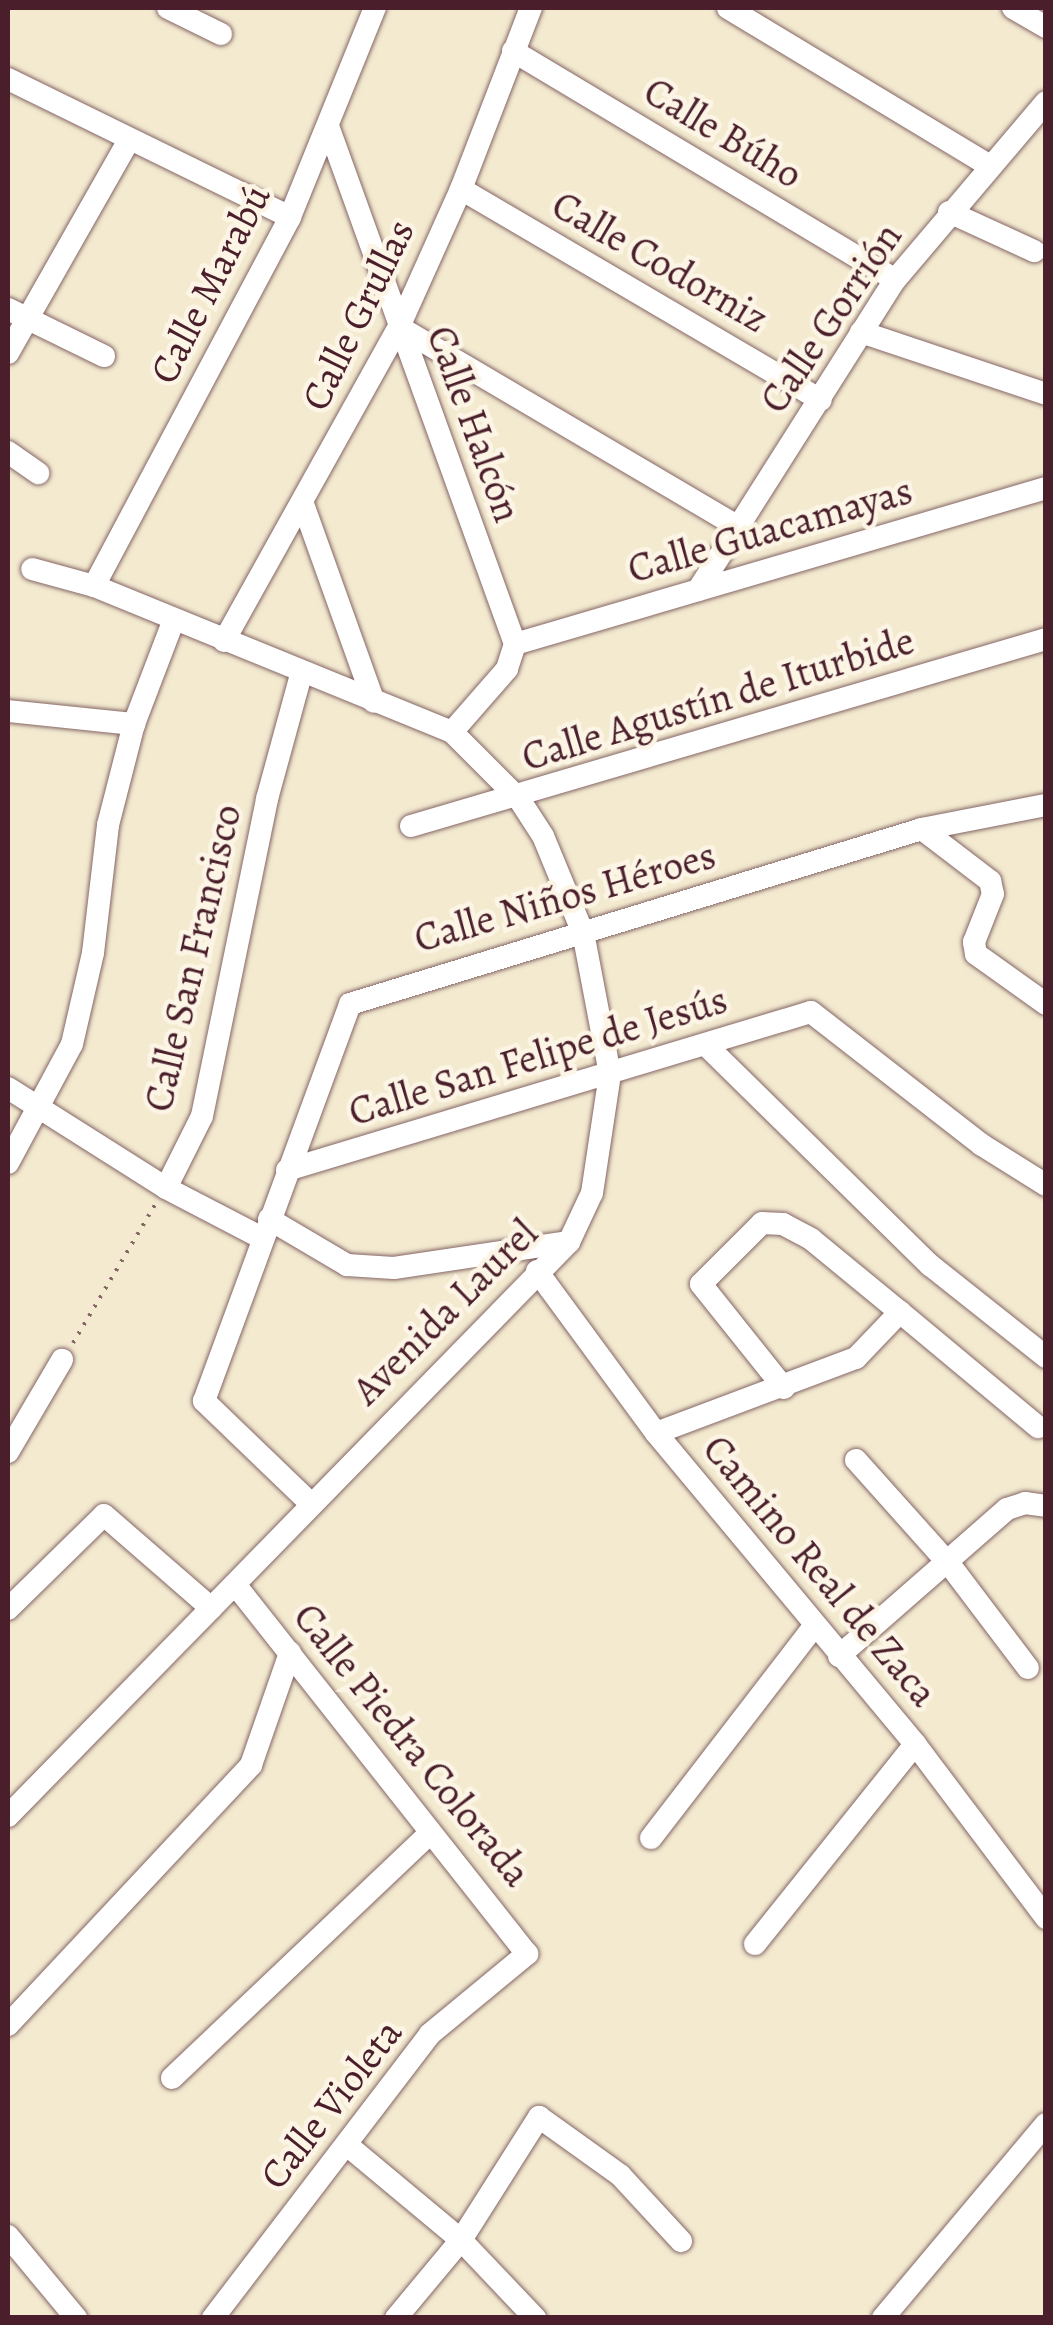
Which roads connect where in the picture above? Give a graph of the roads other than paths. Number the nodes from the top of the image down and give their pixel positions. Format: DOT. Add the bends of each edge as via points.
graph roads {
  1 [pos="168,8"];
  2 [pos="375,8"];
  3 [pos="531,8"];
  4 [pos="728,8"];
  5 [pos="1013,8"];
  6 [pos="1046,27"];
  7 [pos="220,34"];
  8 [pos="514,51"];
  9 [pos="8,79"];
  10 [pos="1046,102"];
  11 [pos="328,126"];
  12 [pos="129,140"];
  13 [pos="988,164"];
  14 [pos="461,189"];
  15 [pos="950,212"];
  16 [pos="290,217"];
  17 [pos="1034,251"];
  18 [pos="895,280"];
  19 [pos="17,314"];
  20 [pos="398,326"];
  21 [pos="861,332"];
  22 [pos="8,353"];
  23 [pos="104,356"];
  24 [pos="1046,394"];
  25 [pos="821,400"];
  26 [pos="8,452"];
  27 [pos="38,474"];
  28 [pos="1046,488"];
  29 [pos="304,504"];
  30 [pos="738,527"];
  31 [pos="32,569"];
  32 [pos="94,586"];
  33 [pos="698,590"];
  34 [pos="174,620"];
  35 [pos="1046,639"];
  36 [pos="224,641"];
  37 [pos="515,644"];
  38 [pos="301,675"];
  39 [pos="374,702"];
  40 [pos="8,711"];
  41 [pos="134,724"];
  42 [pos="452,732"];
  43 [pos="519,799"];
  44 [pos="1045,805"];
  45 [pos="411,826"];
  46 [pos="922,829"];
  47 [pos="583,934"];
  48 [pos="1046,1004"];
  49 [pos="707,1046"];
  50 [pos="610,1074"];
  51 [pos="8,1088"];
  52 [pos="40,1108"];
  53 [pos="8,1163"];
  54 [pos="287,1170"];
  55 [pos="1046,1185"];
  56 [pos="166,1188"];
  57 [pos="266,1228"];
  58 [pos="569,1242"];
  59 [pos="537,1271"];
  60 [pos="900,1312"];
  61 [pos="1046,1357"];
  62 [pos="62,1360"];
  63 [pos="784,1388"];
  64 [pos="1038,1427"];
  65 [pos="656,1433"];
  66 [pos="8,1452"];
  67 [pos="856,1460"];
  68 [pos="309,1502"];
  69 [pos="1046,1506"];
  70 [pos="950,1565"];
  71 [pos="235,1584"];
  72 [pos="211,1608"];
  73 [pos="8,1609"];
  74 [pos="814,1626"];
  75 [pos="290,1653"];
  76 [pos="839,1656"];
  77 [pos="1028,1668"];
  78 [pos="915,1744"];
  79 [pos="8,1816"];
  80 [pos="428,1835"];
  81 [pos="651,1838"];
  82 [pos="1046,1918"];
  83 [pos="755,1944"];
  84 [pos="527,1954"];
  85 [pos="8,2024"];
  86 [pos="172,2078"];
  87 [pos="1046,2124"];
  88 [pos="347,2144"];
  89 [pos="8,2236"];
  90 [pos="461,2240"];
  91 [pos="682,2240"];
  92 [pos="66,2314"];
  93 [pos="213,2318"];
  94 [pos="396,2318"];
  95 [pos="535,2318"];
  96 [pos="883,2318"];
  1 -- 7 [label="street"];
  2 -- 11 [label="street, Calle Marabú"];
  3 -- 8 [label="street, Calle Grullas"];
  4 -- 13 [label="street"];
  5 -- 6 [label="street"];
  8 -- 14 [label="street, Calle Grullas"];
  8 -- 18 [label="street, Calle Búho"];
  9 -- 12 [label="street"];
  10 -- 13 [label="street, Calle Gorrión"];
  11 -- 16 [label="street, Calle Marabú"];
  11 -- 20 [label="street, Calle Halcón"];
  12 -- 16 [label="street"];
  12 -- 19 [label="street"];
  13 -- 15 [label="street, Calle Gorrión"];
  14 -- 20 [label="street, Calle Grullas"];
  14 -- 25 [label="street, Calle Codorniz"];
  15 -- 17 [label="street"];
  15 -- 18 [label="street, Calle Gorrión"];
  16 -- 32 [label="street, Calle Marabú"];
  18 -- 21 [label="street, Calle Gorrión"];
  19 -- 22 [label="street"];
  19 -- 23 [label="street"];
  20 -- 29 [label="street, Calle Grullas"];
  20 -- 30 [label="street"];
  20 -- 37 [label="street, Calle Halcón"];
  21 -- 24 [label="street"];
  21 -- 25 [label="street, Calle Gorrión"];
  25 -- 30 [label="street, Calle Gorrión"];
  26 -- 27 [label="street"];
  28 -- 33 [label="street, Calle Guacamayas"];
  29 -- 36 [label="street, Calle Grullas"];
  29 -- 39 [label="street"];
  30 -- 33 [label="street, Calle Gorrión"];
  31 -- 32 [label="street, Avenida Laurel"];
  32 -- 34 [label="street, Avenida Laurel"];
  33 -- 37 [label="street, Calle Guacamayas"];
  34 -- 36 [label="street, Avenida Laurel"];
  34 -- 41 [label="street"];
  35 -- 43 [label="street, Calle Agustín de Iturbide"];
  36 -- 38 [label="street, Avenida Laurel"];
  37 -- 42 [label="street" via="507,669"];
  38 -- 39 [label="street, Avenida Laurel"];
  38 -- 56 [label="street, Calle San Francisco" via="267,799 202,1116"];
  39 -- 42 [label="street, Avenida Laurel"];
  40 -- 41 [label="street"];
  41 -- 52 [label="street" via="108,825 93,952 72,1044"];
  42 -- 43 [label="street, Avenida Laurel"];
  43 -- 45 [label="street, Calle Agustín de Iturbide"];
  43 -- 47 [label="street, Avenida Laurel" via="543,836"];
  44 -- 46 [label="street, Calle Niños Héroes"];
  46 -- 47 [label="street, Calle Niños Héroes"];
  46 -- 48 [label="street" via="990,881 993,894 974,942 976,954"];
  47 -- 50 [label="street, Avenida Laurel"];
  47 -- 54 [label="street, Calle Niños Héroes" via="350,1004"];
  49 -- 50 [label="street, Calle San Felipe de Jesús"];
  49 -- 55 [label="street, Calle San Felipe de Jesús" via="811,1012"];
  49 -- 61 [label="street" via="930,1265"];
  50 -- 54 [label="street, Calle San Felipe de Jesús"];
  50 -- 58 [label="street, Avenida Laurel" via="592,1193"];
  51 -- 52 [label="street"];
  52 -- 53 [label="street"];
  52 -- 56 [label="street"];
  54 -- 57 [label="street, Calle Niños Héroes"];
  56 -- 57 [label="street"];
  57 -- 58 [label="street" via="347,1265 394,1268"];
  57 -- 68 [label="street, Calle Niños Héroes" via="204,1401"];
  58 -- 59 [label="street, Avenida Laurel"];
  59 -- 65 [label="street, Camino Real de Zaca"];
  59 -- 68 [label="street, Avenida Laurel"];
  60 -- 63 [label="street" via="856,1358"];
  60 -- 63 [label="street" via="812,1239 783,1224 762,1223 701,1284"];
  60 -- 64 [label="street"];
  62 -- 66 [label="street"];
  63 -- 65 [label="street"];
  65 -- 74 [label="street, Camino Real de Zaca"];
  67 -- 70 [label="street"];
  68 -- 71 [label="street, Avenida Laurel"];
  69 -- 70 [label="street" via="1007,1509"];
  70 -- 76 [label="street"];
  70 -- 77 [label="street"];
  71 -- 72 [label="street, Avenida Laurel"];
  71 -- 75 [label="street, Calle Piedra Colorada"];
  72 -- 73 [label="street" via="104,1515"];
  72 -- 79 [label="street, Avenida Laurel"];
  74 -- 76 [label="street, Camino Real de Zaca"];
  74 -- 81 [label="street"];
  75 -- 80 [label="street, Calle Piedra Colorada"];
  75 -- 85 [label="street" via="251,1764"];
  76 -- 78 [label="street, Camino Real de Zaca"];
  78 -- 82 [label="street, Camino Real de Zaca"];
  78 -- 83 [label="street"];
  80 -- 84 [label="street, Calle Piedra Colorada"];
  80 -- 86 [label="street"];
  84 -- 88 [label="street, Calle Violeta" via="430,2034"];
  87 -- 96 [label="street"];
  88 -- 90 [label="street"];
  88 -- 93 [label="street, Calle Violeta"];
  89 -- 92 [label="street"];
  90 -- 91 [label="street" via="540,2118 620,2175"];
  90 -- 94 [label="street"];
  90 -- 95 [label="street"];
}
